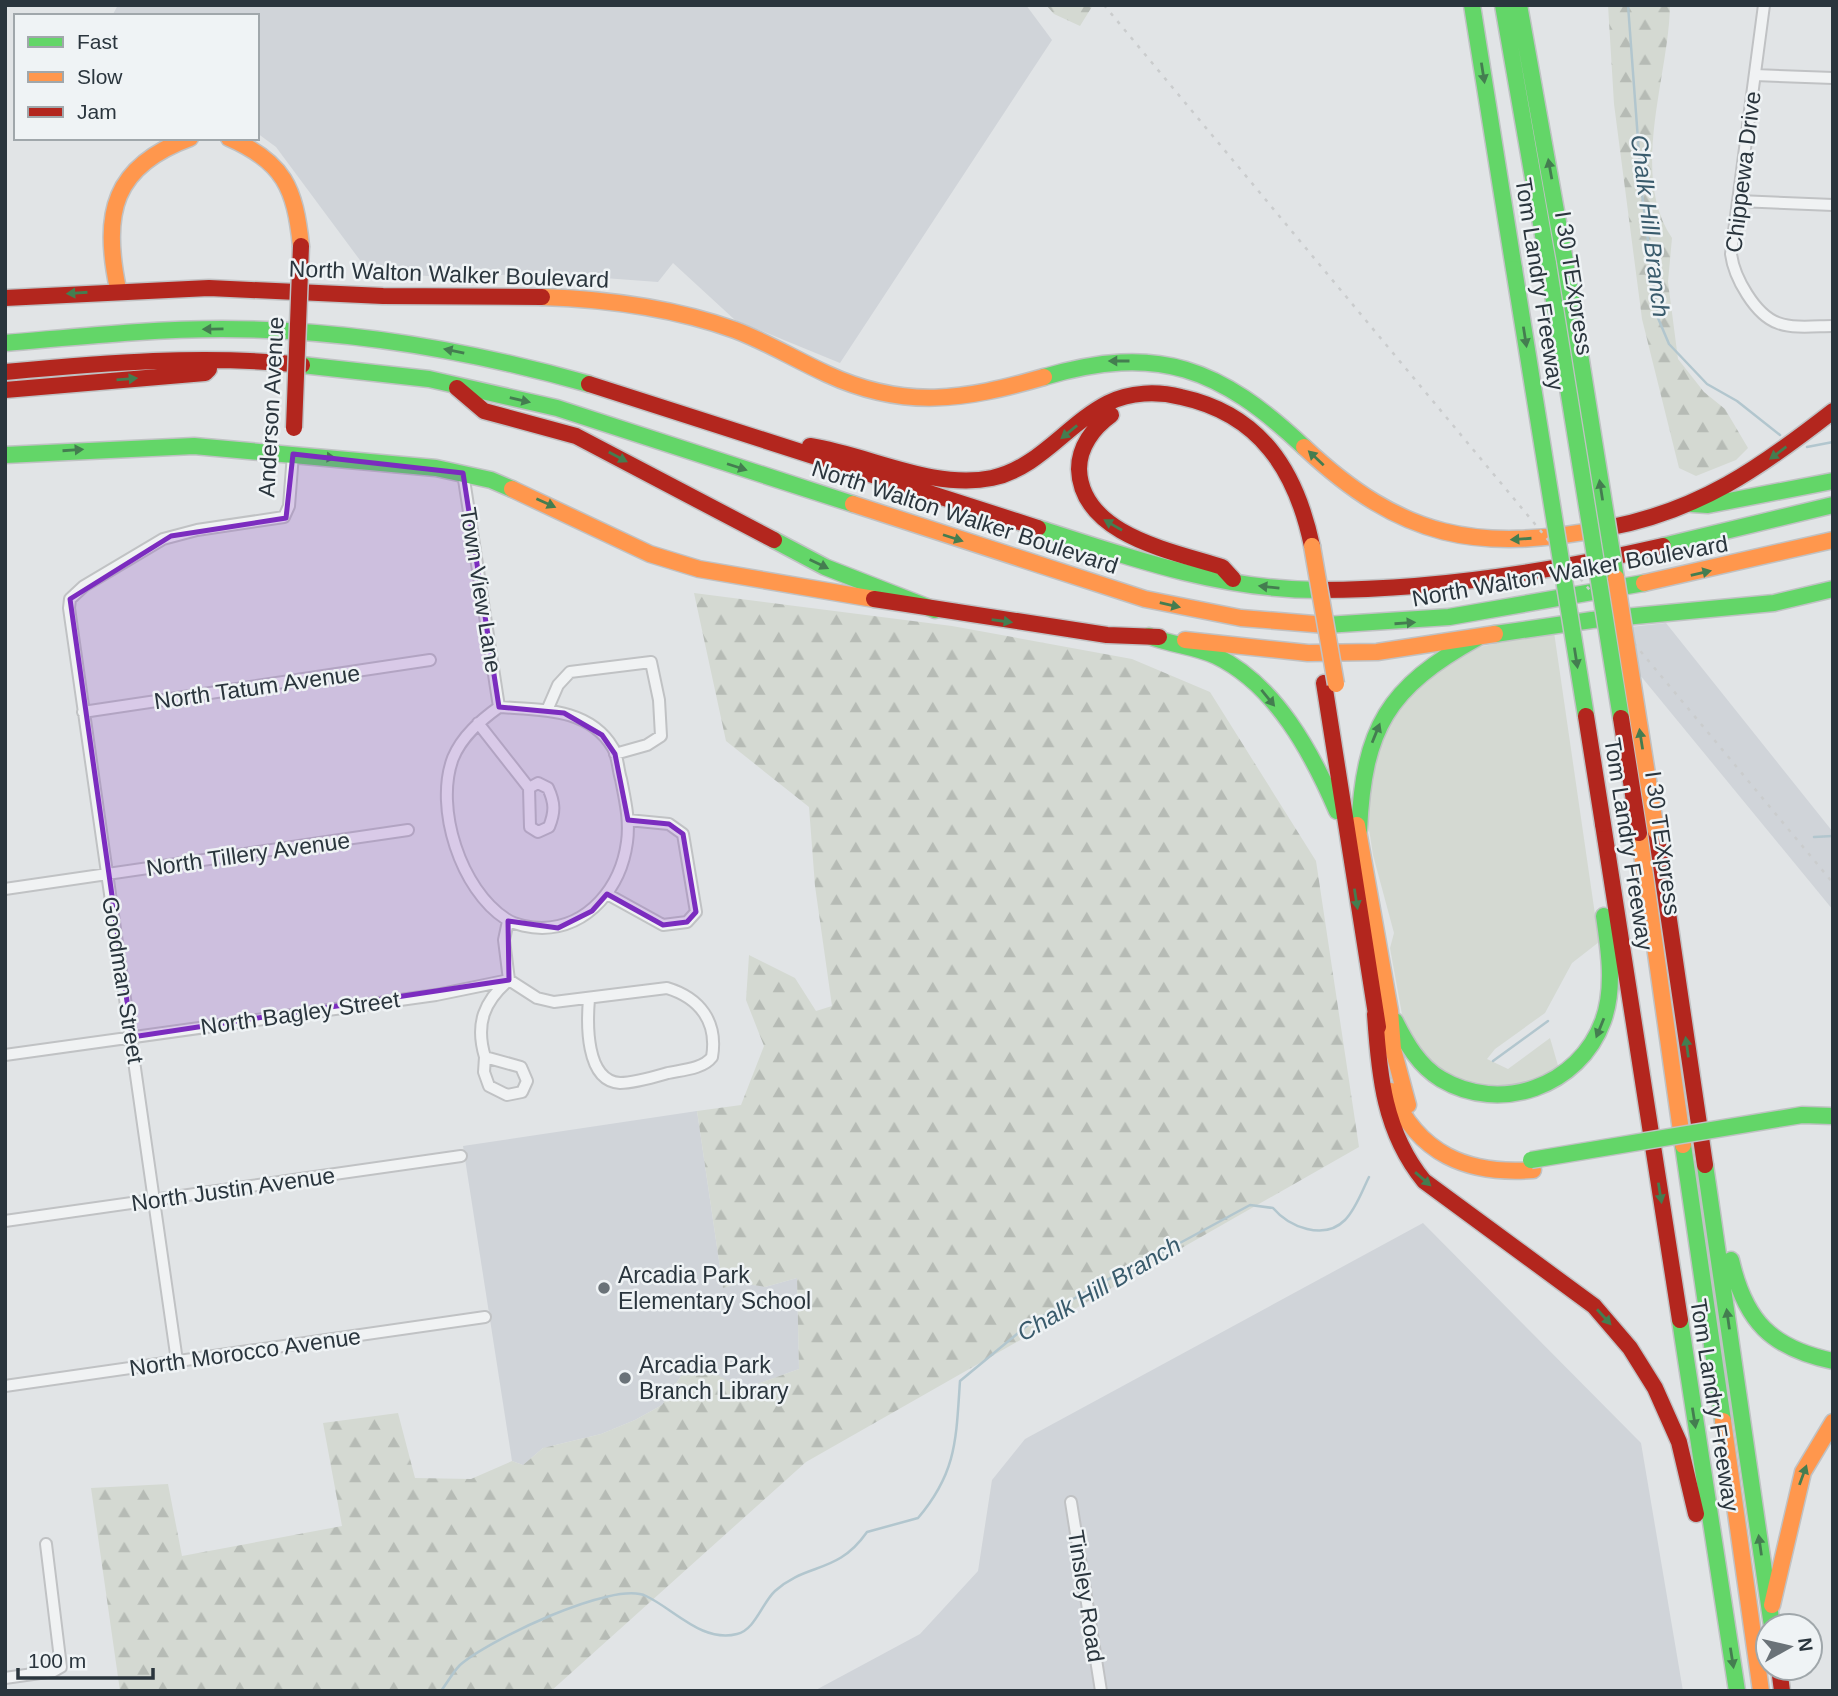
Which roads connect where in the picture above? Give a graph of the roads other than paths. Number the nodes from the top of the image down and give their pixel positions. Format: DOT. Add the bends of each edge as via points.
graph roads {
  1 [pos="1472,5"];
  2 [pos="1503,5"];
  3 [pos="1519,5"];
  4 [pos="1764,5"];
  5 [pos="1755,75"];
  6 [pos="1833,78"];
  7 [pos="185,140"];
  8 [pos="233,140"];
  9 [pos="1738,201"];
  10 [pos="1833,205"];
  11 [pos="118,289"];
  12 [pos="5,298"];
  13 [pos="1833,326"];
  14 [pos="5,337"];
  15 [pos="27,341"];
  16 [pos="5,343"];
  17 [pos="218,360"];
  18 [pos="5,372"];
  19 [pos="453,384"];
  20 [pos="5,390"];
  21 [pos="1833,411"];
  22 [pos="775,443"];
  23 [pos="293,454"];
  24 [pos="5,455"];
  25 [pos="463,473"];
  26 [pos="1833,481"];
  27 [pos="1692,504"];
  28 [pos="1833,505"];
  29 [pos="1833,540"];
  30 [pos="1307,546"];
  31 [pos="1237,583"];
  32 [pos="1833,589"];
  33 [pos="71,599"];
  34 [pos="935,610"];
  35 [pos="1149,636"];
  36 [pos="1477,638"];
  37 [pos="430,660"];
  38 [pos="499,707"];
  39 [pos="548,708"];
  40 [pos="83,712"];
  41 [pos="478,723"];
  42 [pos="615,754"];
  43 [pos="529,788"];
  44 [pos="628,820"];
  45 [pos="408,830"];
  46 [pos="1352,831"];
  47 [pos="1648,832"];
  48 [pos="1600,836"];
  49 [pos="107,874"];
  50 [pos="5,889"];
  51 [pos="607,894"];
  52 [pos="508,921"];
  53 [pos="509,980"];
  54 [pos="589,999"];
  55 [pos="1382,1013"];
  56 [pos="132,1037"];
  57 [pos="5,1055"];
  58 [pos="485,1057"];
  59 [pos="1833,1116"];
  60 [pos="1697,1123"];
  61 [pos="1833,1126"];
  62 [pos="461,1156"];
  63 [pos="1532,1165"];
  64 [pos="155,1200"];
  65 [pos="5,1221"];
  66 [pos="485,1317"];
  67 [pos="177,1361"];
  68 [pos="1833,1361"];
  69 [pos="5,1386"];
  70 [pos="1833,1422"];
  71 [pos="1071,1502"];
  72 [pos="46,1544"];
  73 [pos="1770,1612"];
  74 [pos="1773,1612"];
  75 [pos="1727,1626"];
  76 [pos="5,1678"];
  77 [pos="1101,1691"];
  78 [pos="1737,1691"];
  79 [pos="1761,1691"];
  1 -- 48 [label="main road, Tom Landry Freeway, one-way, bridge"];
  2 -- 47 [label="main road, I 30 TEXpress, bridge"];
  47 -- 3 [label="main road, Tom Landry Freeway, one-way, bridge" via="1565,261"];
  4 -- 5 [label="street, Chippewa Drive"];
  5 -- 6 [label="street"];
  5 -- 9 [label="street, Chippewa Drive"];
  7 -- 11 [label="main road" via="149,155 114,205 108,245"];
  8 -- 23 [label="main road, Anderson Avenue, bridge" via="258,151 284,177 296,200 301,246"];
  9 -- 10 [label="street"];
  9 -- 13 [label="street, Chippewa Drive" via="1731,254 1734,272 1749,298 1777,323"];
  11 -- 12 [label="main road, North Walton Walker Boulevard, one-way"];
  27 -- 11 [label="main road, North Walton Walker Boulevard, one-way" via="1632,521 1527,539 1497,540 1435,531 1354,491 1250,400 1197,372 1167,365 1107,361 975,396 914,400 838,381 744,334 588,297"];
  14 -- 15 [label="main road"];
  15 -- 16 [label="main road, North Walton Walker Boulevard"];
  22 -- 15 [label="main road, North Walton Walker Boulevard, one-way" via="547,371 369,337 221,329"];
  17 -- 18 [label="main road, North Walton Walker Boulevard"];
  17 -- 19 [label="main road, North Walton Walker Boulevard" via="364,369"];
  20 -- 17 [label="main road, one-way" via="205,373"];
  19 -- 29 [label="main road, North Walton Walker Boulevard, one-way" via="557,408 1145,599 1275,622 1348,625 1470,616 1698,574"];
  19 -- 34 [label="main road, one-way" via="484,411 576,436 825,567"];
  21 -- 27 [label="main road, North Walton Walker Boulevard, one-way" via="1746,477"];
  30 -- 22 [label="main road, one-way" via="1306,511 1293,479 1265,441 1228,412 1185,397 1122,397 1101,407 1016,470 976,480 839,449"];
  22 -- 31 [label="main road, North Walton Walker Boulevard" via="1100,550"];
  24 -- 23 [label="main road, one-way" via="164,445"];
  23 -- 25 [label="main road, one-way"];
  23 -- 33 [label="street, Anderson Avenue" via="284,517 171,536 85,586"];
  25 -- 34 [label="main road, one-way" via="520,492 650,554 699,569"];
  25 -- 38 [label="street, Town View Lane"];
  26 -- 27 [label="main road" via="1708,505"];
  28 -- 31 [label="main road, North Walton Walker Boulevard, one-way" via="1697,539 1430,585 1359,591"];
  31 -- 30 [label="main road, one-way" via="1223,567 1130,534 1096,514 1080,486 1078,470 1083,446 1098,424 1127,409 1163,406 1185,409 1229,427 1265,458 1278,477"];
  30 -- 46 [label="main road" via="1343,799"];
  32 -- 36 [label="main road" via="1774,603 1578,622"];
  33 -- 40 [label="street, Goodman Street" via="69,619"];
  34 -- 35 [label="main road, one-way" via="1046,628"];
  35 -- 36 [label="main road" via="1340,654 1413,649"];
  35 -- 46 [label="main road, one-way" via="1215,656 1259,687 1314,763"];
  46 -- 36 [label="main road, one-way" via="1377,729 1396,695 1428,665"];
  37 -- 40 [label="street, North Tatum Avenue"];
  38 -- 39 [label="street"];
  38 -- 41 [label="street"];
  39 -- 42 [label="street" via="574,716 602,735"];
  39 -- 42 [label="street" via="569,672 651,662 661,736"];
  40 -- 49 [label="street, Goodman Street"];
  41 -- 43 [label="street"];
  41 -- 52 [label="street" via="454,755 449,770 452,837 466,872"];
  42 -- 44 [label="street"];
  44 -- 51 [label="street" via="626,847"];
  44 -- 51 [label="street" via="669,824 683,834 696,912 687,922 663,925"];
  45 -- 49 [label="street, North Tillery Avenue"];
  46 -- 55 [label="main road"];
  60 -- 47 [label="main road, Tom Landry Freeway, one-way"];
  47 -- 79 [label="main road, I 30 TEXpress"];
  48 -- 55 [label="main road, one-way" via="1610,961 1608,1004 1596,1039 1563,1077 1513,1095 1495,1096 1456,1086 1422,1063"];
  48 -- 75 [label="main road, Tom Landry Freeway, one-way"];
  49 -- 50 [label="street, North Tillery Avenue"];
  49 -- 56 [label="street, Goodman Street"];
  51 -- 52 [label="street" via="592,911 558,928"];
  52 -- 53 [label="street" via="504,940"];
  53 -- 54 [label="street" via="545,1000"];
  53 -- 56 [label="street, North Bagley Street" via="436,995"];
  53 -- 58 [label="street" via="491,996 486,1009 480,1041"];
  54 -- 54 [label="street" via="590,1047 594,1061 610,1079 620,1083 655,1077 700,1066 712,1057 715,1042 707,1016 680,992 667,988"];
  55 -- 63 [label="main road" via="1392,1095 1416,1134 1442,1154 1474,1168 1504,1173"];
  55 -- 75 [label="main road, one-way" via="1389,1122 1394,1140 1413,1170 1594,1307 1643,1367 1679,1442 1693,1493 1710,1603"];
  56 -- 57 [label="street, North Bagley Street"];
  56 -- 64 [label="street, Goodman Street"];
  59 -- 63 [label="main road, bridge" via="1802,1115"];
  60 -- 68 [label="main road" via="1713,1154 1734,1275 1749,1311 1770,1336 1790,1350"];
  73 -- 60 [label="main road, Tom Landry Freeway, one-way"];
  61 -- 63 [label="main road" via="1804,1126"];
  62 -- 64 [label="street, North Justin Avenue"];
  64 -- 65 [label="street, North Justin Avenue"];
  64 -- 67 [label="street, Goodman Street"];
  66 -- 67 [label="street, North Morocco Avenue"];
  67 -- 69 [label="street, North Morocco Avenue"];
  74 -- 70 [label="main road, one-way" via="1803,1472"];
  71 -- 77 [label="street, Tinsley Road"];
  72 -- 76 [label="street" via="61,1667"];
  75 -- 78 [label="main road, Tom Landry Freeway, one-way"];
}
